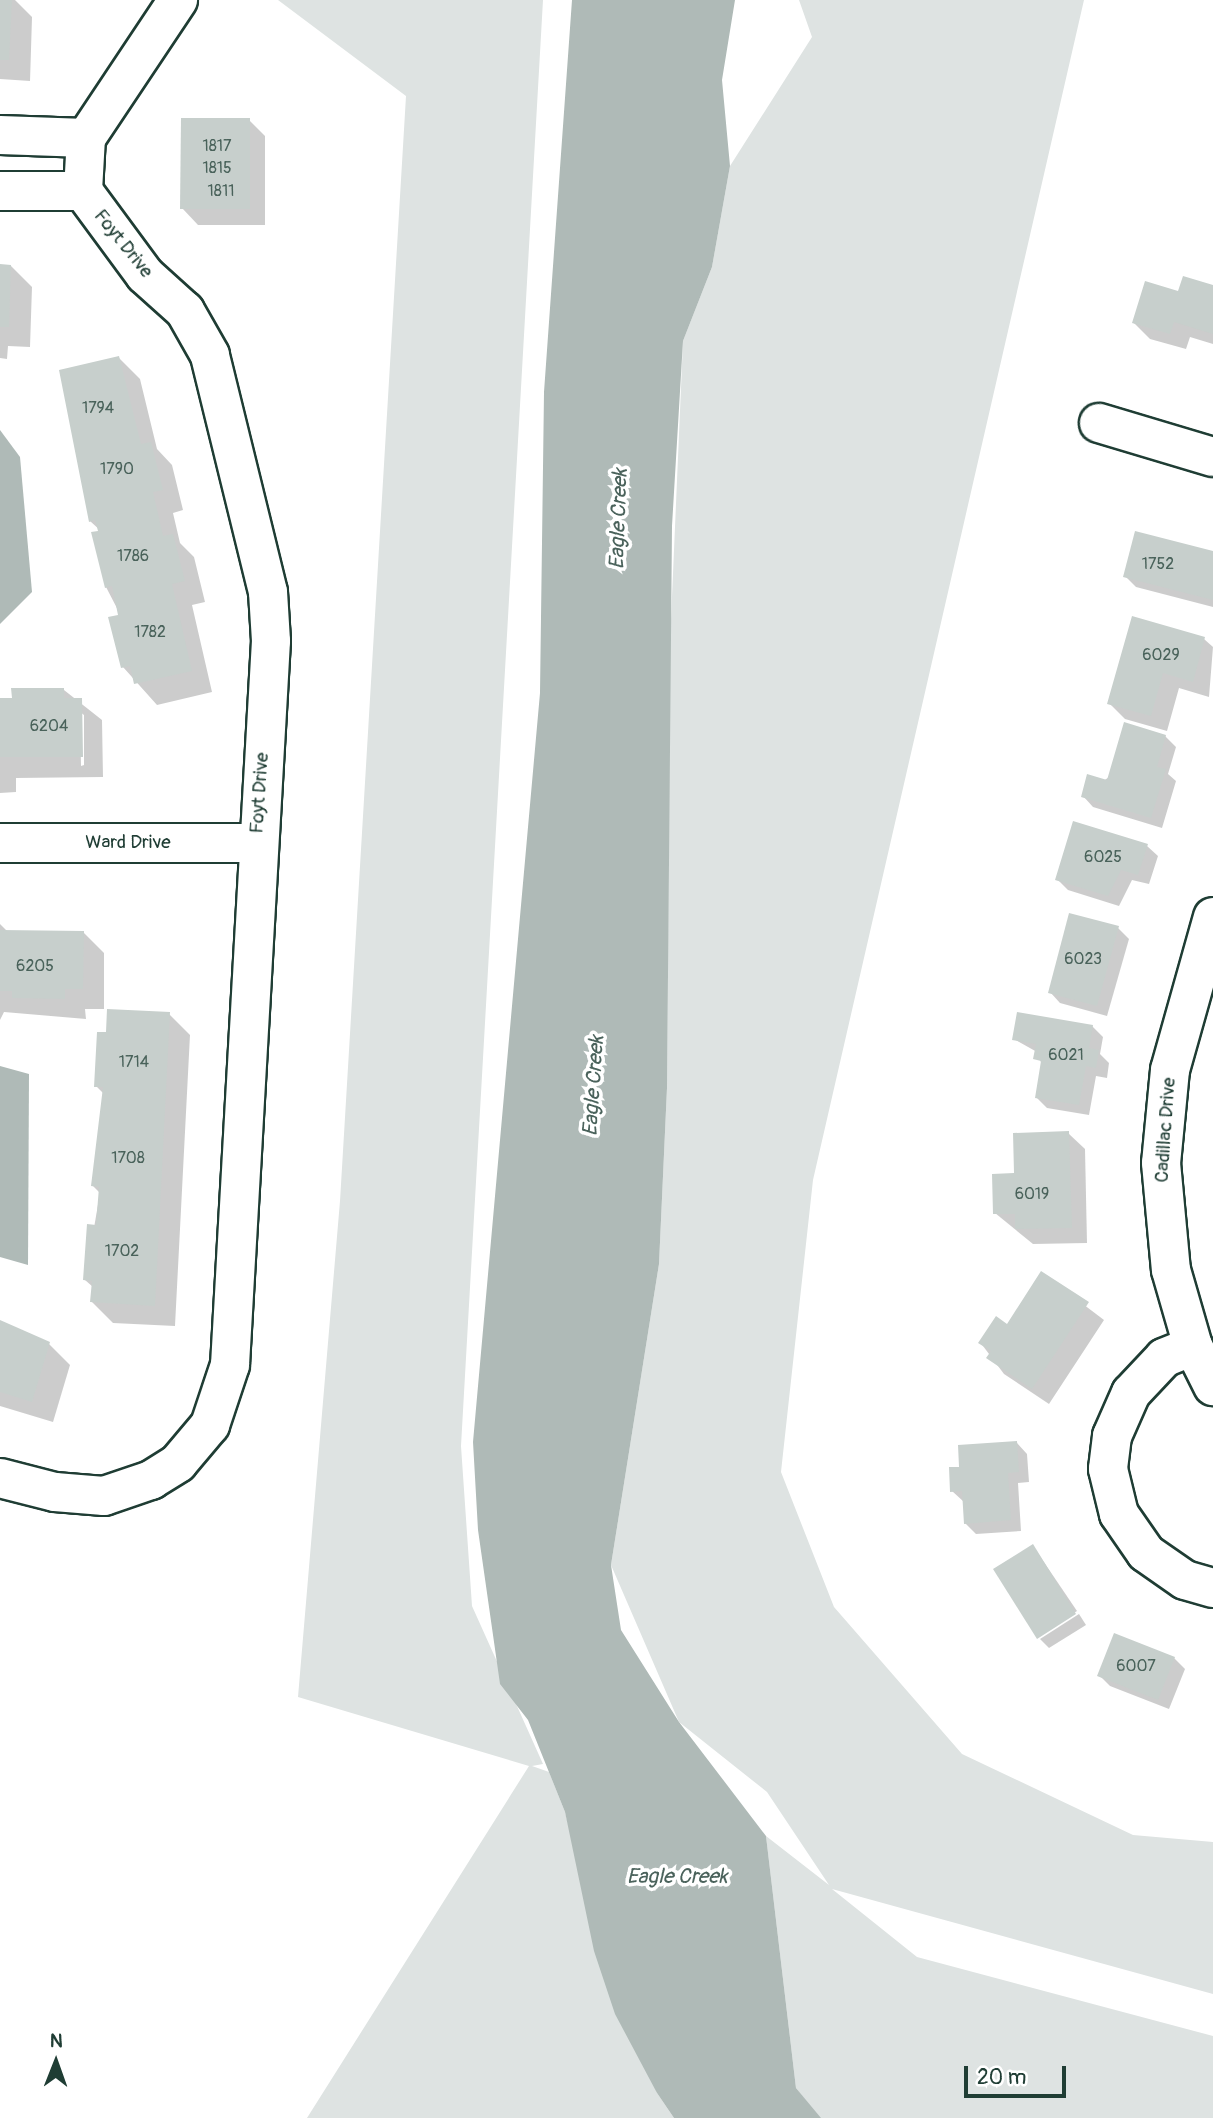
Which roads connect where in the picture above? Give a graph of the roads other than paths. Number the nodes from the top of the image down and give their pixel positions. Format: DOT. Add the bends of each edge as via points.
graph roads {
  1 [pos="178,0"];
  2 [pos="0,135"];
  3 [pos="86,138"];
  4 [pos="0,191"];
  5 [pos="83,191"];
  6 [pos="1099,423"];
  7 [pos="1213,457"];
  8 [pos="0,843"];
  9 [pos="257,843"];
  10 [pos="1213,916"];
  11 [pos="1193,1346"];
  12 [pos="1213,1386"];
  13 [pos="0,1478"];
  14 [pos="1213,1588"];
  1 -- 3 [label="street"];
  2 -- 3 [label="street"];
  3 -- 5 [label="street, Foyt Drive"];
  4 -- 5 [label="street"];
  5 -- 9 [label="street, Foyt Drive" via="145,275 186,311 210,355 271,615"];
  6 -- 7 [label="street"];
  8 -- 9 [label="street, Ward Drive"];
  9 -- 13 [label="street, Foyt Drive" via="224,1395 190,1450 135,1487 104,1496 71,1495"];
  10 -- 11 [label="street, Cadillac Drive" via="1177,1039 1162,1130 1163,1224"];
  11 -- 12 [label="street, Cadillac Drive"];
  11 -- 14 [label="street" via="1164,1358 1130,1393 1112,1436 1108,1469 1119,1514 1146,1553 1185,1580"];
}
